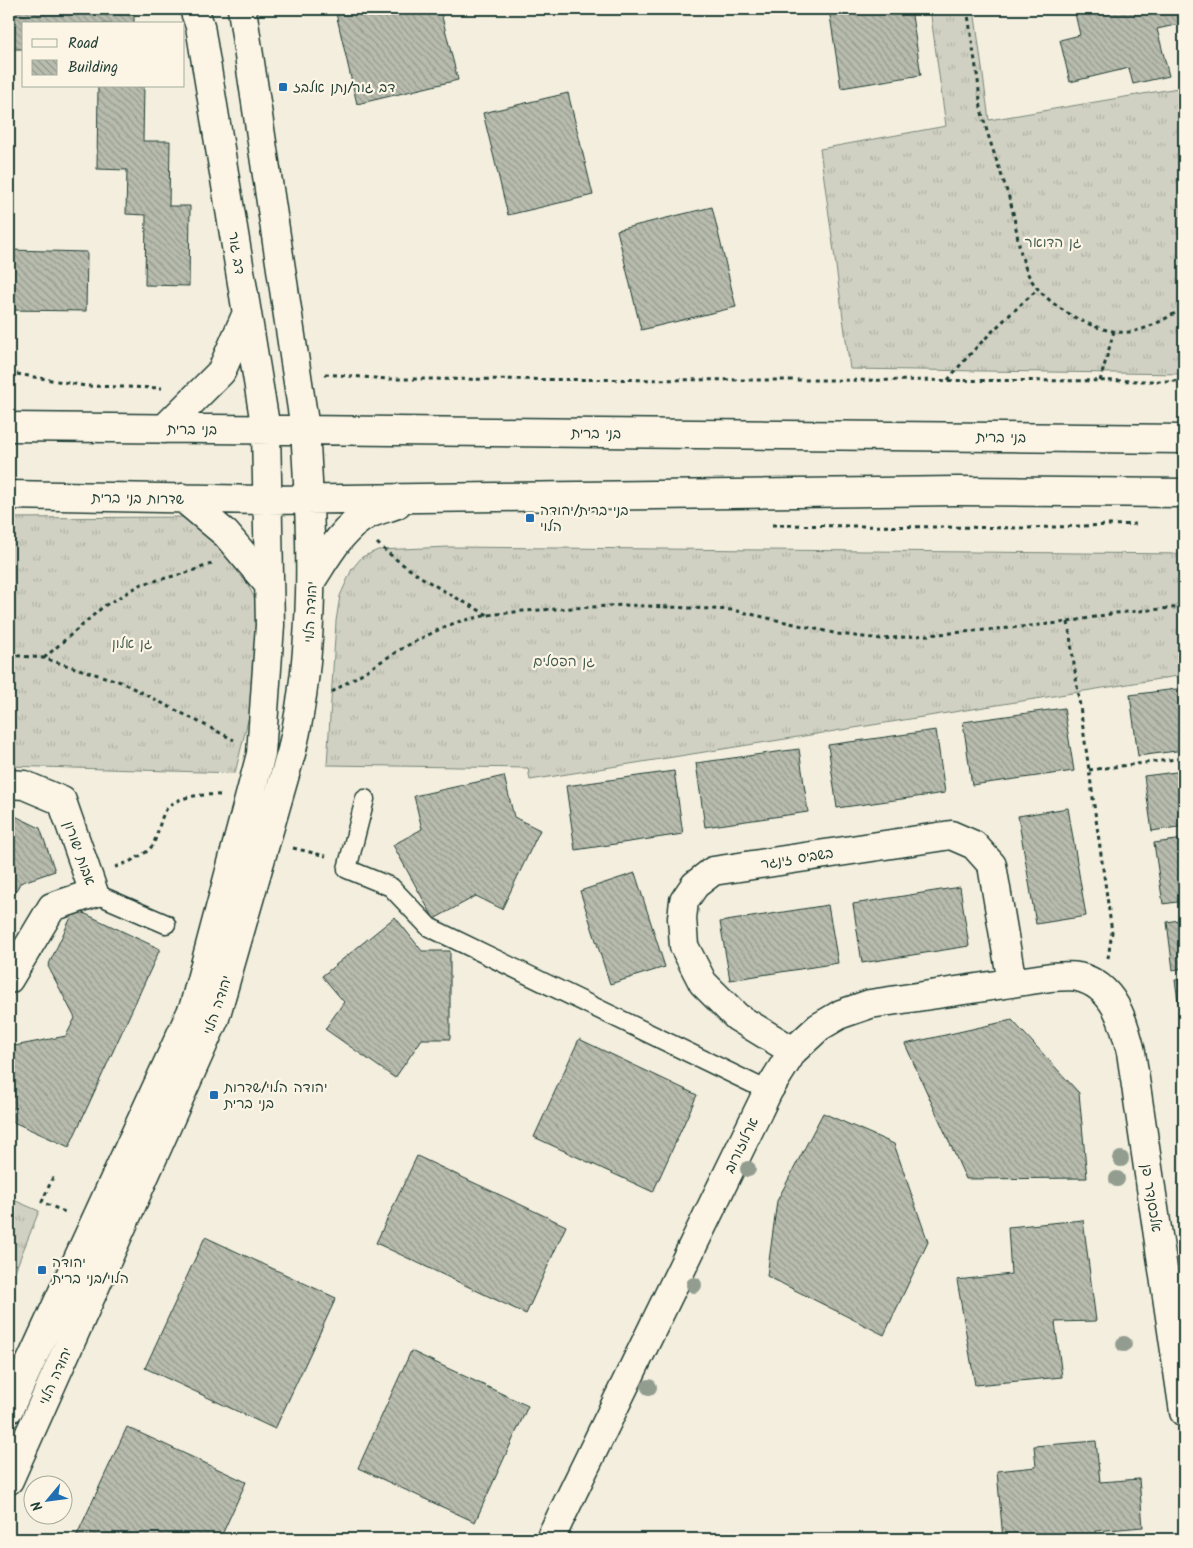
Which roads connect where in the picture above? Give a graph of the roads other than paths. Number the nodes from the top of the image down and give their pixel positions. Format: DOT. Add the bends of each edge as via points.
graph roads {
  1 [pos="194,9"];
  2 [pos="242,9"];
  3 [pos="247,313"];
  4 [pos="9,427"];
  5 [pos="164,429"];
  6 [pos="266,430"];
  7 [pos="305,430"];
  8 [pos="1184,439"];
  9 [pos="1184,493"];
  10 [pos="9,495"];
  11 [pos="183,498"];
  12 [pos="416,498"];
  13 [pos="310,499"];
  14 [pos="267,500"];
  15 [pos="311,580"];
  16 [pos="269,585"];
  17 [pos="9,784"];
  18 [pos="365,799"];
  19 [pos="91,885"];
  20 [pos="166,924"];
  21 [pos="9,979"];
  22 [pos="1012,983"];
  23 [pos="1104,991"];
  24 [pos="793,1051"];
  25 [pos="768,1091"];
  26 [pos="9,1409"];
  27 [pos="1184,1412"];
  28 [pos="9,1480"];
  29 [pos="550,1539"];
  1 -- 3 [label="street, דב גור" via="200,26"];
  2 -- 7 [label="street"];
  3 -- 5 [label="street" via="221,372"];
  3 -- 6 [label="street, דב גור"];
  4 -- 5 [label="street, בני ברית"];
  5 -- 6 [label="street, בני ברית"];
  6 -- 7 [label="street, בני ברית"];
  6 -- 14 [label="street, דב גור"];
  7 -- 8 [label="street, בני ברית"];
  7 -- 13 [label="street"];
  9 -- 12 [label="street" via="958,491"];
  10 -- 11 [label="street, שדרות בני ברית"];
  11 -- 14 [label="street, שדרות בני ברית"];
  11 -- 16 [label="street" via="238,546"];
  12 -- 13 [label="street"];
  12 -- 15 [label="street" via="368,514 354,523"];
  13 -- 14 [label="street"];
  13 -- 15 [label="street, יהודה הלוי"];
  14 -- 16 [label="street, יהודה הלוי"];
  15 -- 28 [label="street, יהודה הלוי" via="309,644 301,711 215,1018"];
  16 -- 26 [label="street, יהודה הלוי" via="270,625 261,754 194,1006"];
  17 -- 19 [label="street, אבות ישורון" via="24,785 62,802"];
  18 -- 25 [label="lane" via="347,869 391,886 428,927"];
  19 -- 20 [label="lane"];
  19 -- 21 [label="street, אבות ישורון" via="52,907"];
  22 -- 23 [label="street, ארלוזורוב" via="1077,977"];
  22 -- 24 [label="street, ארלוזורוב" via="870,1004 841,1014 819,1027"];
  22 -- 24 [label="street, בשביס זינגר" via="992,865 974,846 951,834 713,871 695,885 684,902 684,946 703,983 737,1016"];
  23 -- 27 [label="street, אלכסנדר פן" via="1119,1011 1132,1052"];
  24 -- 25 [label="street, ארלוזורוב"];
  25 -- 29 [label="street, ארלוזורוב"];
}
